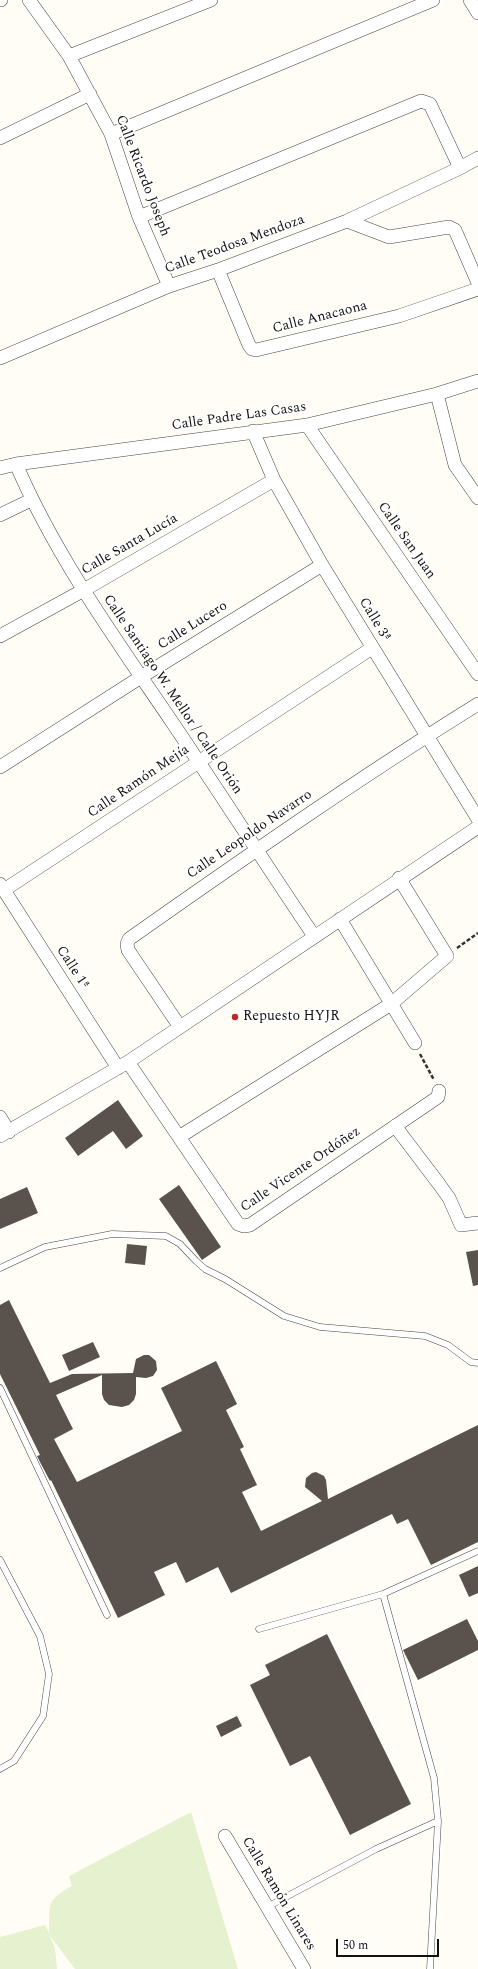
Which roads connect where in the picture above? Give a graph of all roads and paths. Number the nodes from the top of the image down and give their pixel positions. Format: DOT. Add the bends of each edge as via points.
graph roads {
  1 [pos="29,0"];
  2 [pos="211,0"];
  3 [pos="433,0"];
  4 [pos="470,0"];
  5 [pos="478,13"];
  6 [pos="69,56"];
  7 [pos="90,94"];
  8 [pos="111,134"];
  9 [pos="0,138"];
  10 [pos="478,158"];
  11 [pos="460,168"];
  12 [pos="139,217"];
  13 [pos="347,221"];
  14 [pos="218,270"];
  15 [pos="478,283"];
  16 [pos="169,286"];
  17 [pos="478,289"];
  18 [pos="0,358"];
  19 [pos="478,380"];
  20 [pos="437,394"];
  21 [pos="307,425"];
  22 [pos="253,431"];
  23 [pos="16,464"];
  24 [pos="0,468"];
  25 [pos="274,480"];
  26 [pos="478,498"];
  27 [pos="31,500"];
  28 [pos="0,515"];
  29 [pos="322,565"];
  30 [pos="82,591"];
  31 [pos="0,636"];
  32 [pos="372,648"];
  33 [pos="478,674"];
  34 [pos="141,677"];
  35 [pos="478,704"];
  36 [pos="427,736"];
  37 [pos="199,761"];
  38 [pos="0,767"];
  39 [pos="478,819"];
  40 [pos="478,827"];
  41 [pos="256,850"];
  42 [pos="399,878"];
  43 [pos="2,887"];
  44 [pos="340,919"];
  45 [pos="478,933"];
  46 [pos="314,936"];
  47 [pos="447,956"];
  48 [pos="391,1004"];
  49 [pos="180,1026"];
  50 [pos="415,1044"];
  51 [pos="123,1065"];
  52 [pos="439,1091"];
  53 [pos="0,1116"];
  54 [pos="395,1126"];
  55 [pos="4,1134"];
  56 [pos="179,1137"];
  57 [pos="478,1223"];
  58 [pos="0,1268"];
  59 [pos="478,1363"];
  60 [pos="0,1388"];
  61 [pos="478,1551"];
  62 [pos="0,1560"];
  63 [pos="383,1594"];
  64 [pos="107,1615"];
  65 [pos="260,1630"];
  66 [pos="0,1769"];
  67 [pos="438,1822"];
  68 [pos="225,1836"];
  69 [pos="267,1907"];
  70 [pos="304,1969"];
  71 [pos="430,1969"];
  1 -- 6 [label="street, Calle Ricardo Joseph"];
  2 -- 6 [label="street"];
  3 -- 8 [label="street"];
  4 -- 5 [label="street"];
  6 -- 7 [label="street, Calle Ricardo Joseph"];
  7 -- 8 [label="street, Calle Ricardo Joseph"];
  7 -- 9 [label="street"];
  8 -- 12 [label="street, Calle Ricardo Joseph"];
  10 -- 11 [label="street, Calle Teodosa Mendoza"];
  11 -- 12 [label="street" via="430,104 421,100"];
  11 -- 13 [label="street, Calle Teodosa Mendoza"];
  12 -- 16 [label="street, Calle Ricardo Joseph"];
  13 -- 14 [label="street, Calle Teodosa Mendoza"];
  13 -- 15 [label="street" via="389,237 449,227 455,230"];
  14 -- 16 [label="street, Calle Teodosa Mendoza"];
  14 -- 17 [label="street, Calle Anacaona" via="249,345 256,350 400,316"];
  16 -- 18 [label="street, Calle Teodosa Mendoza"];
  19 -- 20 [label="street, Calle Padre Las Casas"];
  20 -- 21 [label="street, Calle Padre Las Casas"];
  20 -- 26 [label="street" via="455,465"];
  21 -- 22 [label="street, Calle Padre Las Casas"];
  21 -- 33 [label="street, Calle San Juan"];
  22 -- 23 [label="street, Calle Padre Las Casas"];
  22 -- 25 [label="street, Calle 3ª"];
  23 -- 24 [label="street, Calle Padre Las Casas"];
  23 -- 27 [label="street, Calle Santiago W. Mellor / Calle Orión"];
  25 -- 29 [label="street, Calle 3ª"];
  25 -- 30 [label="street, Calle Santa Lucía"];
  27 -- 28 [label="street"];
  27 -- 30 [label="street, Calle Santiago W. Mellor / Calle Orión"];
  29 -- 32 [label="street, Calle 3ª"];
  29 -- 34 [label="street, Calle Lucero"];
  30 -- 31 [label="street, Calle Santa Lucía"];
  30 -- 34 [label="street, Calle Santiago W. Mellor / Calle Orión"];
  32 -- 36 [label="street, Calle 3ª"];
  32 -- 37 [label="street, Calle Ramón Mejía"];
  34 -- 37 [label="street, Calle Santiago W. Mellor / Calle Orión"];
  34 -- 38 [label="street, Calle Lucero"];
  35 -- 36 [label="street, Calle Leopoldo Navarro"];
  36 -- 39 [label="street, Calle 3ª"];
  36 -- 41 [label="street, Calle Leopoldo Navarro"];
  37 -- 41 [label="street, Calle Santiago W. Mellor / Calle Orión"];
  37 -- 43 [label="street, Calle Ramón Mejía"];
  40 -- 42 [label="street"];
  41 -- 46 [label="street, Calle Santiago W. Mellor / Calle Orión"];
  41 -- 49 [label="street, Calle Leopoldo Navarro" via="129,939 128,950"];
  42 -- 44 [label="street"];
  42 -- 47 [label="street"];
  43 -- 51 [label="street, Calle 1ª"];
  44 -- 46 [label="street"];
  44 -- 48 [label="street"];
  45 -- 47 [label="path"];
  46 -- 49 [label="street"];
  47 -- 48 [label="street"];
  48 -- 50 [label="street"];
  48 -- 56 [label="street"];
  49 -- 51 [label="street"];
  50 -- 52 [label="path"];
  51 -- 55 [label="street"];
  51 -- 56 [label="street, Calle Vicente Ordóñez"];
  52 -- 54 [label="street, Calle Vicente Ordóñez" via="438,1097"];
  53 -- 55 [label="street"];
  54 -- 56 [label="street, Calle Vicente Ordóñez" via="250,1225 244,1226 238,1224"];
  54 -- 57 [label="street" via="439,1184 461,1225"];
  58 -- 59 [label="lane" via="45,1247 112,1234 166,1236 180,1244 205,1269 226,1279 284,1316 320,1327 425,1336 448,1345 471,1362"];
  60 -- 64 [label="lane"];
  61 -- 63 [label="lane"];
  62 -- 66 [label="lane" via="40,1636 49,1674 43,1716 14,1761"];
  63 -- 65 [label="lane"];
  63 -- 67 [label="lane" via="434,1778"];
  67 -- 69 [label="lane" via="376,1849"];
  67 -- 71 [label="lane"];
  68 -- 69 [label="street, Calle Ramón Linares"];
  69 -- 70 [label="street, Calle Ramón Linares"];
}
